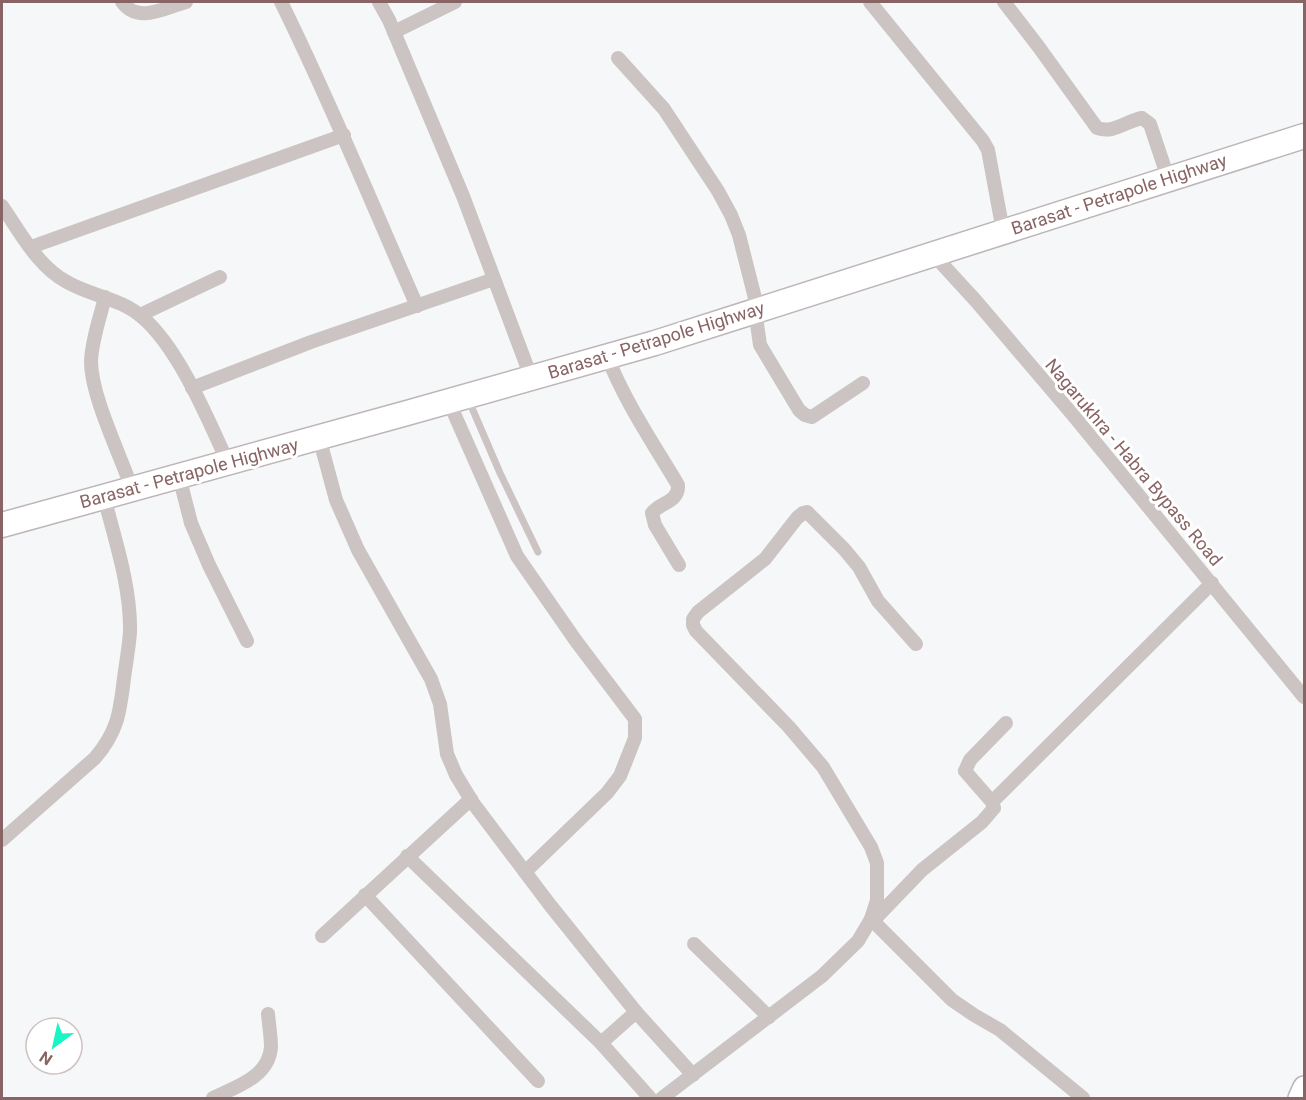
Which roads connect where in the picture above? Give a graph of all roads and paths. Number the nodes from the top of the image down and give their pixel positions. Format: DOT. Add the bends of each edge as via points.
graph roads {
  1 [pos="122,2"];
  2 [pos="186,2"];
  3 [pos="281,2"];
  4 [pos="379,2"];
  5 [pos="455,2"];
  6 [pos="870,2"];
  7 [pos="1004,2"];
  8 [pos="394,32"];
  9 [pos="618,58"];
  10 [pos="344,135"];
  11 [pos="1305,136"];
  12 [pos="1168,178"];
  13 [pos="2,206"];
  14 [pos="1003,231"];
  15 [pos="31,247"];
  16 [pos="932,254"];
  17 [pos="220,277"];
  18 [pos="494,279"];
  19 [pos="105,297"];
  20 [pos="417,306"];
  21 [pos="758,310"];
  22 [pos="140,315"];
  23 [pos="607,356"];
  24 [pos="531,377"];
  25 [pos="863,383"];
  26 [pos="192,388"];
  27 [pos="458,399"];
  28 [pos="320,438"];
  29 [pos="228,463"];
  30 [pos="179,476"];
  31 [pos="132,489"];
  32 [pos="104,497"];
  33 [pos="2,525"];
  34 [pos="538,552"];
  35 [pos="679,565"];
  36 [pos="1212,583"];
  37 [pos="247,641"];
  38 [pos="916,644"];
  39 [pos="1305,697"];
  40 [pos="1006,723"];
  41 [pos="471,800"];
  42 [pos="992,802"];
  43 [pos="2,840"];
  44 [pos="407,856"];
  45 [pos="525,872"];
  46 [pos="365,895"];
  47 [pos="872,920"];
  48 [pos="322,936"];
  49 [pos="694,944"];
  50 [pos="636,1012"];
  51 [pos="268,1014"];
  52 [pos="769,1017"];
  53 [pos="601,1043"];
  54 [pos="693,1075"];
  55 [pos="538,1081"];
  56 [pos="1305,1087"];
  57 [pos="213,1098"];
  58 [pos="650,1098"];
  59 [pos="662,1098"];
  60 [pos="1083,1098"];
  61 [pos="1299,1098"];
  1 -- 2 [label="street" via="127,9 143,14"];
  3 -- 10 [label="street"];
  4 -- 8 [label="street"];
  5 -- 8 [label="street"];
  6 -- 14 [label="street" via="983,141"];
  7 -- 12 [label="street" via="1097,128 1114,129 1142,118 1150,123"];
  8 -- 18 [label="street"];
  9 -- 21 [label="street" via="664,109 731,214"];
  10 -- 15 [label="street"];
  10 -- 20 [label="street"];
  11 -- 12 [label="highway, Barasat - Petrapole Highway"];
  12 -- 14 [label="highway, Barasat - Petrapole Highway"];
  13 -- 15 [label="street"];
  14 -- 16 [label="highway, Barasat - Petrapole Highway"];
  15 -- 19 [label="street" via="56,276"];
  16 -- 21 [label="highway, Barasat - Petrapole Highway"];
  16 -- 36 [label="street, Nagarukhra - Habra Bypass Road" via="976,301"];
  17 -- 22 [label="street"];
  18 -- 20 [label="street"];
  18 -- 24 [label="street"];
  19 -- 22 [label="street"];
  19 -- 31 [label="street" via="93,345 93,380"];
  20 -- 26 [label="street"];
  21 -- 23 [label="highway, Barasat - Petrapole Highway"];
  21 -- 25 [label="street" via="760,345 805,415 820,413"];
  22 -- 26 [label="street" via="155,329"];
  23 -- 24 [label="highway, Barasat - Petrapole Highway"];
  23 -- 35 [label="street" via="633,410 678,485 675,498 651,513"];
  24 -- 27 [label="highway, Barasat - Petrapole Highway"];
  26 -- 29 [label="street"];
  27 -- 28 [label="highway, Barasat - Petrapole Highway"];
  27 -- 34 [label="lane"];
  27 -- 45 [label="street" via="517,556 635,719 635,738 620,776"];
  28 -- 29 [label="highway, Barasat - Petrapole Highway"];
  28 -- 41 [label="street" via="336,500 358,550 431,679 440,704 447,754"];
  29 -- 30 [label="highway, Barasat - Petrapole Highway"];
  30 -- 31 [label="highway, Barasat - Petrapole Highway"];
  30 -- 37 [label="street" via="191,523"];
  31 -- 32 [label="highway, Barasat - Petrapole Highway"];
  32 -- 33 [label="highway, Barasat - Petrapole Highway"];
  32 -- 43 [label="street" via="128,602 116,724 108,743 94,758"];
  36 -- 39 [label="street, Nagarukhra - Habra Bypass Road"];
  36 -- 42 [label="street"];
  38 -- 47 [label="street" via="878,602 859,567 807,512 797,518 765,559 693,619 696,631 823,767 871,847 876,863 877,900"];
  40 -- 42 [label="street" via="966,766 967,776"];
  41 -- 44 [label="street"];
  41 -- 45 [label="street"];
  42 -- 47 [label="street" via="994,807 982,822 922,870"];
  44 -- 46 [label="street"];
  44 -- 53 [label="street"];
  45 -- 50 [label="street"];
  46 -- 48 [label="street"];
  46 -- 55 [label="street"];
  47 -- 52 [label="street" via="858,941 829,969"];
  47 -- 60 [label="street" via="952,1000 1000,1030"];
  49 -- 52 [label="street"];
  50 -- 53 [label="street"];
  50 -- 54 [label="street"];
  51 -- 57 [label="street" via="271,1047 264,1069"];
  52 -- 54 [label="street"];
  53 -- 58 [label="street"];
  54 -- 59 [label="street"];
  56 -- 61 [label="main road"];
}
